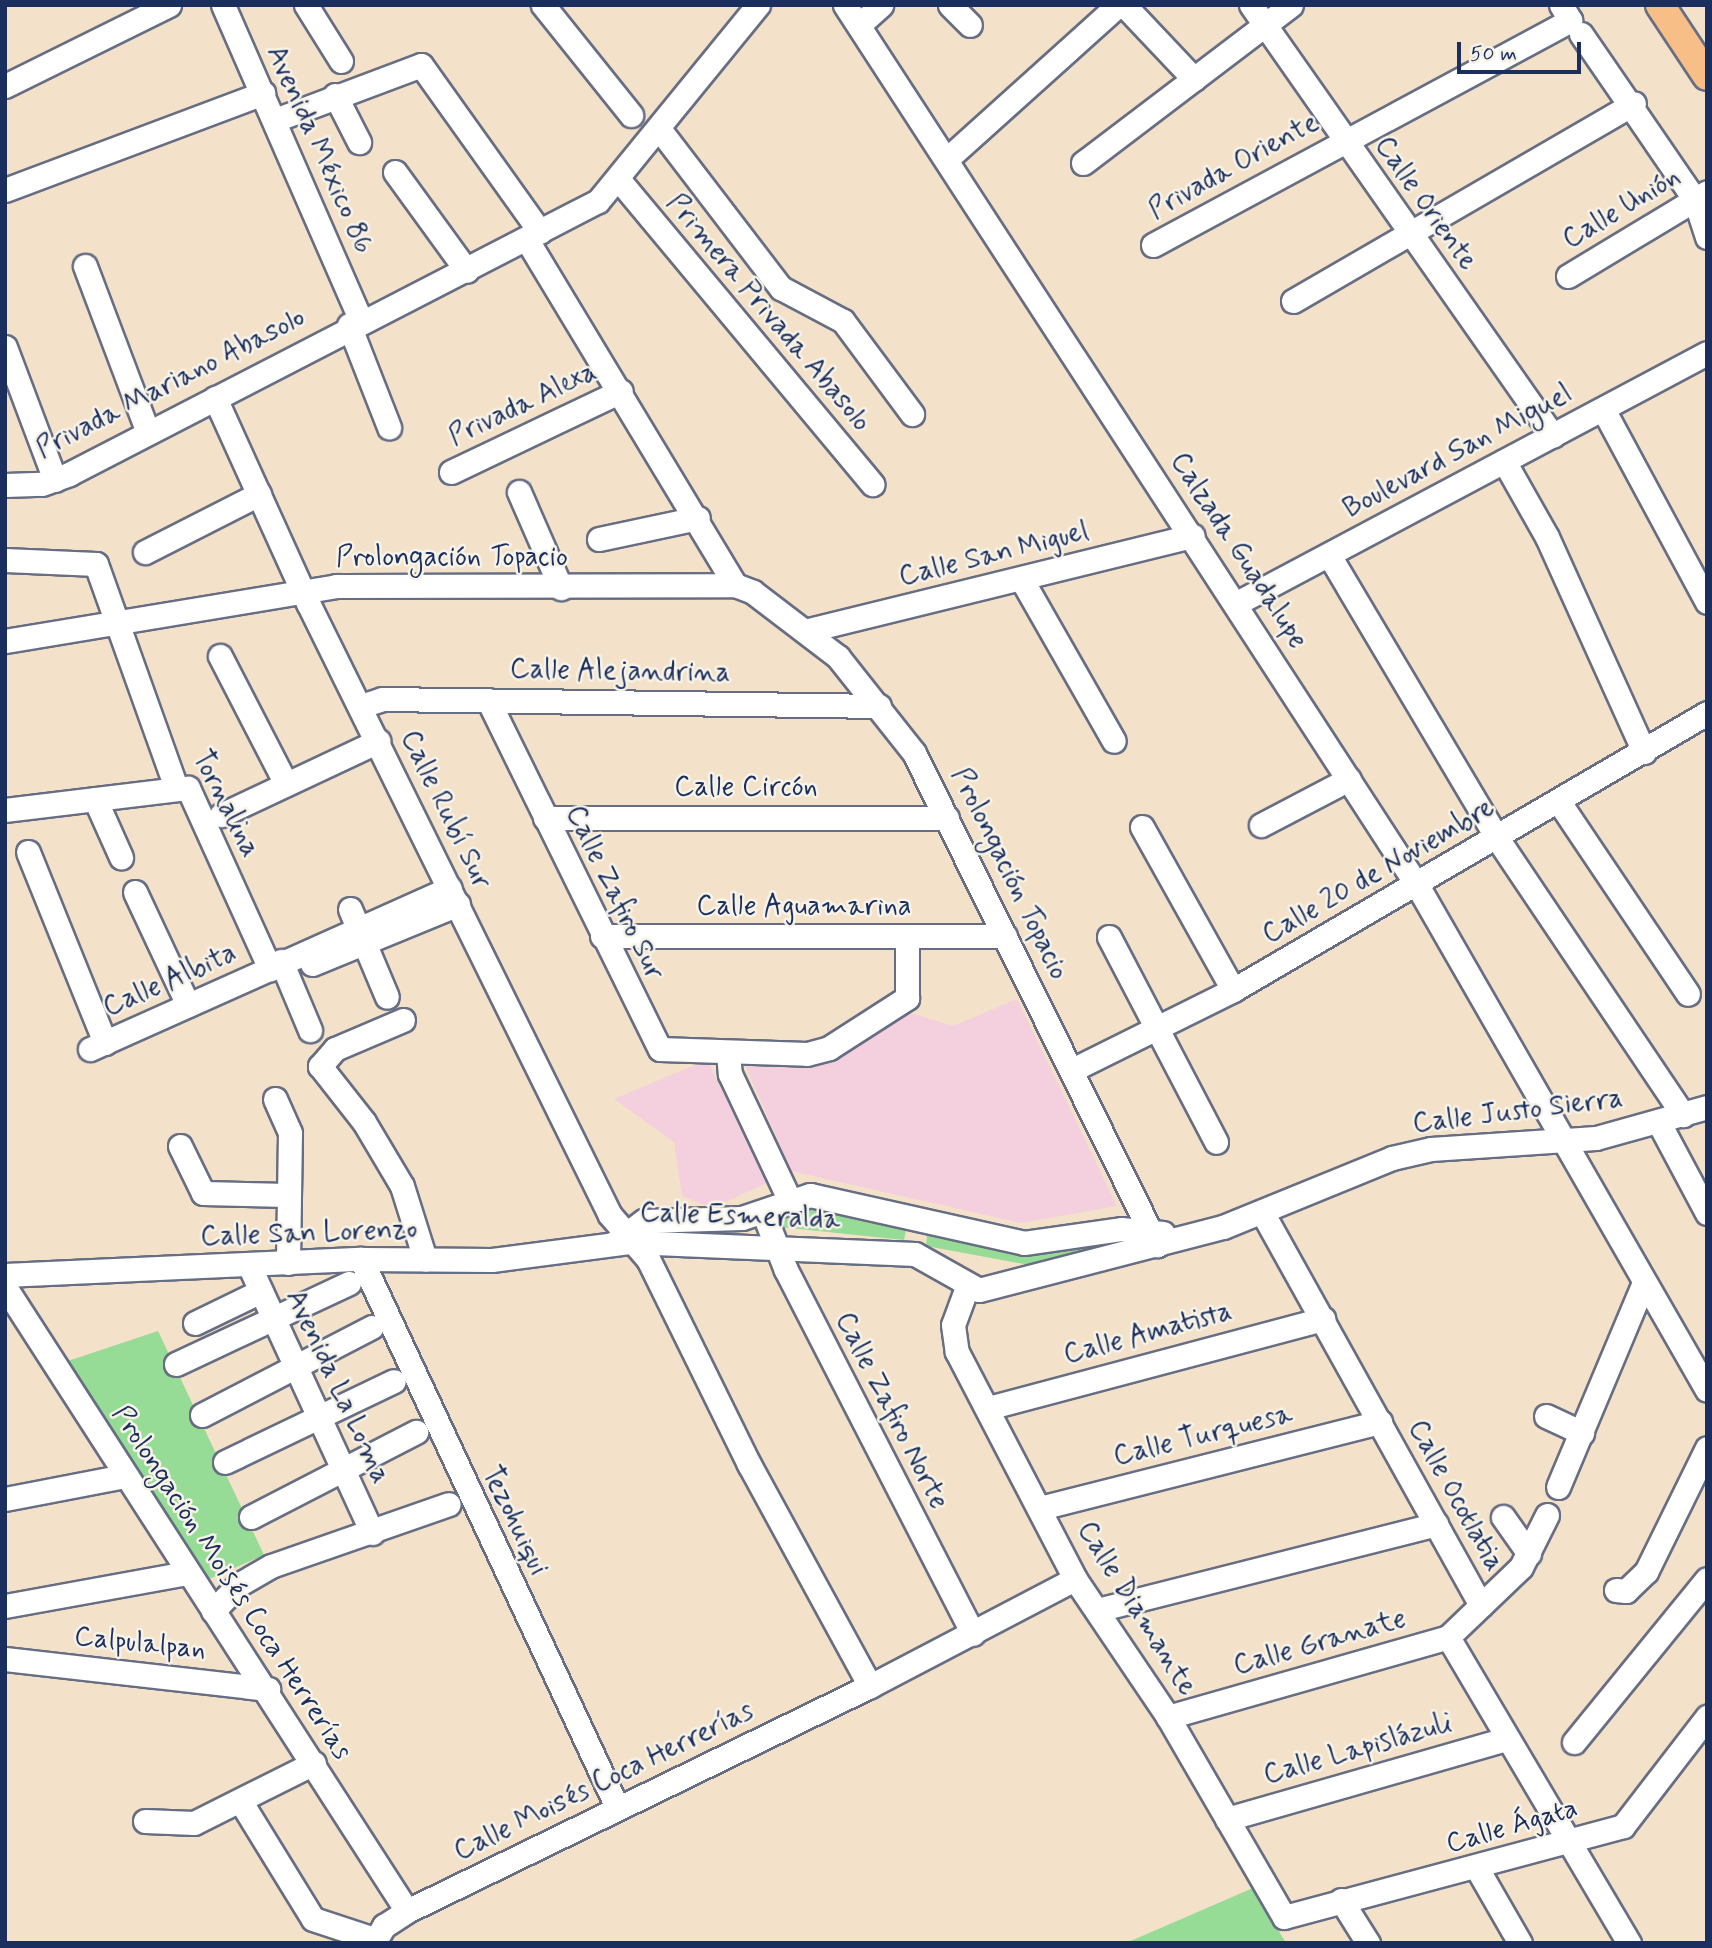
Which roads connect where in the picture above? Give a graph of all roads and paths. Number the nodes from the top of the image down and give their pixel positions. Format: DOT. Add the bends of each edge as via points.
graph roads {
  1 [pos="169,5"];
  2 [pos="306,5"];
  3 [pos="543,5"];
  4 [pos="758,5"];
  5 [pos="845,5"];
  6 [pos="881,5"];
  7 [pos="950,5"];
  8 [pos="1118,5"];
  9 [pos="1124,5"];
  10 [pos="1251,5"];
  11 [pos="1292,5"];
  12 [pos="1660,5"];
  13 [pos="230,7"];
  14 [pos="1571,20"];
  15 [pos="859,24"];
  16 [pos="970,24"];
  17 [pos="1265,26"];
  18 [pos="341,61"];
  19 [pos="1707,76"];
  20 [pos="1194,79"];
  21 [pos="5,86"];
  22 [pos="263,93"];
  23 [pos="335,95"];
  24 [pos="1634,103"];
  25 [pos="631,115"];
  26 [pos="275,120"];
  27 [pos="660,130"];
  28 [pos="1344,141"];
  29 [pos="359,142"];
  30 [pos="947,159"];
  31 [pos="1083,163"];
  32 [pos="395,172"];
  33 [pos="619,180"];
  34 [pos="5,190"];
  35 [pos="1701,196"];
  36 [pos="1410,235"];
  37 [pos="534,236"];
  38 [pos="1707,237"];
  39 [pos="1153,245"];
  40 [pos="85,266"];
  41 [pos="467,271"];
  42 [pos="1568,276"];
  43 [pos="1293,301"];
  44 [pos="355,322"];
  45 [pos="5,347"];
  46 [pos="1707,353"];
  47 [pos="621,391"];
  48 [pos="215,398"];
  49 [pos="1603,409"];
  50 [pos="912,414"];
  51 [pos="389,427"];
  52 [pos="148,433"];
  53 [pos="1553,436"];
  54 [pos="1504,461"];
  55 [pos="451,472"];
  56 [pos="55,480"];
  57 [pos="872,484"];
  58 [pos="5,485"];
  59 [pos="519,492"];
  60 [pos="259,494"];
  61 [pos="698,518"];
  62 [pos="1193,536"];
  63 [pos="599,538"];
  64 [pos="145,552"];
  65 [pos="1329,555"];
  66 [pos="5,559"];
  67 [pos="1022,580"];
  68 [pos="736,585"];
  69 [pos="561,588"];
  70 [pos="304,594"];
  71 [pos="1707,602"];
  72 [pos="1237,603"];
  73 [pos="115,626"];
  74 [pos="809,630"];
  75 [pos="5,641"];
  76 [pos="220,656"];
  77 [pos="488,700"];
  78 [pos="360,706"];
  79 [pos="879,706"];
  80 [pos="1707,713"];
  81 [pos="378,741"];
  82 [pos="1114,741"];
  83 [pos="1644,752"];
  84 [pos="1349,779"];
  85 [pos="286,784"];
  86 [pos="177,788"];
  87 [pos="95,799"];
  88 [pos="1559,802"];
  89 [pos="5,810"];
  90 [pos="221,815"];
  91 [pos="545,818"];
  92 [pos="947,818"];
  93 [pos="1262,825"];
  94 [pos="1142,827"];
  95 [pos="1497,838"];
  96 [pos="28,852"];
  97 [pos="121,856"];
  98 [pos="1417,885"];
  99 [pos="135,892"];
  100 [pos="454,896"];
  101 [pos="358,927"];
  102 [pos="602,936"];
  103 [pos="1005,936"];
  104 [pos="1109,937"];
  105 [pos="907,939"];
  106 [pos="277,967"];
  107 [pos="1233,990"];
  108 [pos="1688,995"];
  109 [pos="387,997"];
  110 [pos="188,1005"];
  111 [pos="403,1020"];
  112 [pos="1159,1029"];
  113 [pos="310,1030"];
  114 [pos="728,1053"];
  115 [pos="1073,1069"];
  116 [pos="275,1099"];
  117 [pos="1707,1107"];
  118 [pos="1684,1115"];
  119 [pos="1659,1123"];
  120 [pos="1566,1140"];
  121 [pos="1216,1142"];
  122 [pos="180,1146"];
  123 [pos="287,1195"];
  124 [pos="789,1199"];
  125 [pos="762,1212"];
  126 [pos="1262,1212"];
  127 [pos="1707,1213"];
  128 [pos="921,1221"];
  129 [pos="1155,1238"];
  130 [pos="622,1239"];
  131 [pos="778,1248"];
  132 [pos="915,1254"];
  133 [pos="361,1259"];
  134 [pos="425,1259"];
  135 [pos="288,1263"];
  136 [pos="249,1265"];
  137 [pos="5,1275"];
  138 [pos="1644,1282"];
  139 [pos="349,1283"];
  140 [pos="5,1287"];
  141 [pos="967,1287"];
  142 [pos="261,1291"];
  143 [pos="1323,1319"];
  144 [pos="272,1320"];
  145 [pos="195,1323"];
  146 [pos="372,1327"];
  147 [pos="176,1364"];
  148 [pos="294,1369"];
  149 [pos="394,1381"];
  150 [pos="1707,1390"];
  151 [pos="988,1408"];
  152 [pos="202,1415"];
  153 [pos="1546,1416"];
  154 [pos="318,1420"];
  155 [pos="1380,1422"];
  156 [pos="416,1432"];
  157 [pos="1582,1433"];
  158 [pos="1707,1448"];
  159 [pos="225,1462"];
  160 [pos="342,1475"];
  161 [pos="124,1476"];
  162 [pos="1558,1487"];
  163 [pos="5,1499"];
  164 [pos="449,1504"];
  165 [pos="1040,1508"];
  166 [pos="1547,1515"];
  167 [pos="251,1517"];
  168 [pos="1503,1517"];
  169 [pos="1436,1524"];
  170 [pos="372,1533"];
  171 [pos="1529,1555"];
  172 [pos="186,1573"];
  173 [pos="1075,1579"];
  174 [pos="1707,1579"];
  175 [pos="1616,1590"];
  176 [pos="1481,1605"];
  177 [pos="5,1606"];
  178 [pos="1097,1610"];
  179 [pos="213,1611"];
  180 [pos="973,1634"];
  181 [pos="1448,1637"];
  182 [pos="5,1659"];
  183 [pos="870,1686"];
  184 [pos="268,1689"];
  185 [pos="1168,1717"];
  186 [pos="1707,1717"];
  187 [pos="1506,1739"];
  188 [pos="1574,1742"];
  189 [pos="314,1763"];
  190 [pos="241,1802"];
  191 [pos="617,1807"];
  192 [pos="1227,1819"];
  193 [pos="145,1821"];
  194 [pos="1569,1841"];
  195 [pos="1478,1870"];
  196 [pos="1341,1900"];
  197 [pos="407,1911"];
  198 [pos="1284,1917"];
  199 [pos="374,1941"];
  200 [pos="1368,1943"];
  201 [pos="1520,1943"];
  202 [pos="1629,1943"];
  1 -- 21 [label="street"];
  2 -- 18 [label="street"];
  3 -- 25 [label="street"];
  4 -- 27 [label="street, Privada Mariano Abasolo"];
  5 -- 15 [label="street, Calzada Guadalupe"];
  6 -- 15 [label="street"];
  7 -- 16 [label="street"];
  8 -- 30 [label="street"];
  9 -- 20 [label="street"];
  10 -- 17 [label="street, Calle Oriente"];
  11 -- 17 [label="street"];
  12 -- 19 [label="main road"];
  13 -- 22 [label="street, Avenida México 86"];
  14 -- 24 [label="street"];
  14 -- 28 [label="street, Privada Oriente"];
  15 -- 30 [label="street, Calzada Guadalupe"];
  17 -- 20 [label="street"];
  17 -- 28 [label="street, Calle Oriente"];
  20 -- 31 [label="street"];
  22 -- 26 [label="street, Avenida México 86"];
  22 -- 34 [label="street"];
  23 -- 26 [label="street, Prolongación Topacio"];
  23 -- 29 [label="street"];
  23 -- 37 [label="street, Prolongación Topacio" via="413,65 425,67"];
  24 -- 35 [label="street"];
  24 -- 36 [label="street"];
  26 -- 44 [label="street, Avenida México 86"];
  27 -- 33 [label="street, Privada Mariano Abasolo"];
  27 -- 50 [label="street, Primera Privada Abasolo" via="780,288 843,321"];
  28 -- 36 [label="street, Calle Oriente"];
  28 -- 39 [label="street, Privada Oriente"];
  30 -- 62 [label="street, Calzada Guadalupe"];
  32 -- 41 [label="street"];
  33 -- 37 [label="street, Privada Mariano Abasolo" via="601,198"];
  33 -- 57 [label="street, Primera Privada Abasolo"];
  35 -- 38 [label="street"];
  35 -- 42 [label="street, Calle Unión"];
  36 -- 43 [label="street"];
  36 -- 53 [label="street, Calle Oriente"];
  37 -- 41 [label="street, Privada Mariano Abasolo"];
  37 -- 47 [label="street, Prolongación Topacio"];
  40 -- 52 [label="street"];
  41 -- 44 [label="street, Privada Mariano Abasolo"];
  44 -- 48 [label="street, Privada Mariano Abasolo"];
  44 -- 51 [label="street, Avenida México 86"];
  45 -- 56 [label="street"];
  46 -- 49 [label="street, Boulevard San Miguel"];
  47 -- 55 [label="street, Privada Alexa"];
  47 -- 61 [label="street, Prolongación Topacio"];
  48 -- 52 [label="street, Privada Mariano Abasolo"];
  48 -- 60 [label="street, Calle Rubí Sur"];
  49 -- 53 [label="street, Boulevard San Miguel"];
  49 -- 71 [label="street"];
  52 -- 56 [label="street, Privada Mariano Abasolo"];
  53 -- 54 [label="street, Boulevard San Miguel"];
  54 -- 65 [label="street, Boulevard San Miguel"];
  54 -- 83 [label="street" via="1547,537"];
  56 -- 58 [label="street, Privada Mariano Abasolo"];
  59 -- 69 [label="street"];
  60 -- 64 [label="street"];
  60 -- 70 [label="street, Calle Rubí Sur"];
  61 -- 63 [label="street"];
  61 -- 68 [label="street, Prolongación Topacio"];
  62 -- 67 [label="street, Calle San Miguel"];
  62 -- 72 [label="street, Calzada Guadalupe"];
  65 -- 72 [label="street, Boulevard San Miguel"];
  65 -- 95 [label="street"];
  66 -- 73 [label="street, Tornalina" via="91,561"];
  67 -- 74 [label="street, Calle San Miguel"];
  67 -- 82 [label="street"];
  68 -- 69 [label="street, Prolongación Topacio"];
  68 -- 74 [label="street, Prolongación Topacio"];
  69 -- 70 [label="street, Prolongación Topacio" via="336,586"];
  70 -- 73 [label="street, Prolongación Topacio"];
  70 -- 78 [label="street, Calle Rubí Sur"];
  72 -- 84 [label="street, Calzada Guadalupe"];
  73 -- 75 [label="street, Prolongación Topacio"];
  73 -- 86 [label="street, Tornalina"];
  74 -- 79 [label="street, Prolongación Topacio"];
  76 -- 85 [label="street"];
  77 -- 78 [label="street, Calle Alejandrina" via="382,699"];
  77 -- 79 [label="street, Calle Alejandrina"];
  77 -- 91 [label="street, Calle Zafiro Sur"];
  78 -- 81 [label="street, Calle Rubí Sur"];
  79 -- 92 [label="street, Prolongación Topacio" via="914,753"];
  80 -- 83 [label="street, Calle 20 de Noviembre"];
  81 -- 85 [label="street"];
  81 -- 100 [label="street, Calle Rubí Sur"];
  83 -- 88 [label="street, Calle 20 de Noviembre"];
  84 -- 93 [label="street"];
  84 -- 98 [label="street, Calzada Guadalupe"];
  85 -- 90 [label="street"];
  86 -- 87 [label="street"];
  86 -- 106 [label="street, Tornalina" via="191,791"];
  87 -- 89 [label="street"];
  87 -- 97 [label="street"];
  88 -- 95 [label="street, Calle 20 de Noviembre"];
  88 -- 108 [label="street"];
  91 -- 92 [label="street, Calle Circón"];
  91 -- 102 [label="street, Calle Zafiro Sur"];
  92 -- 103 [label="street, Prolongación Topacio"];
  94 -- 107 [label="street"];
  95 -- 98 [label="street, Calle 20 de Noviembre"];
  95 -- 118 [label="street"];
  96 -- 110 [label="street, Calle Albita" via="97,1046"];
  98 -- 107 [label="street, Calle 20 de Noviembre"];
  98 -- 120 [label="street, Calzada Guadalupe"];
  99 -- 110 [label="street"];
  100 -- 101 [label="street, Calle Albita"];
  100 -- 130 [label="street, Calle Rubí Sur"];
  101 -- 106 [label="street, Calle Albita"];
  101 -- 109 [label="street"];
  102 -- 105 [label="street, Calle Aguamarina"];
  102 -- 114 [label="street, Calle Zafiro Sur" via="656,1046"];
  103 -- 105 [label="street, Calle Aguamarina"];
  103 -- 115 [label="street, Prolongación Topacio"];
  104 -- 112 [label="street"];
  105 -- 114 [label="street" via="909,993 901,1004 818,1052"];
  106 -- 110 [label="street, Calle Albita"];
  106 -- 113 [label="street, Tornalina"];
  107 -- 112 [label="street, Calle 20 de Noviembre"];
  111 -- 134 [label="street" via="335,1049 320,1066 364,1122 402,1186"];
  112 -- 115 [label="street, Calle 20 de Noviembre"];
  112 -- 121 [label="street"];
  114 -- 124 [label="street" via="730,1074"];
  115 -- 129 [label="street, Prolongación Topacio"];
  116 -- 123 [label="street" via="289,1125"];
  117 -- 118 [label="street, Calle Justo Sierra"];
  118 -- 119 [label="street, Calle Justo Sierra"];
  119 -- 120 [label="street, Calle Justo Sierra"];
  119 -- 127 [label="street"];
  120 -- 126 [label="street, Calle Justo Sierra" via="1392,1158"];
  120 -- 138 [label="street, Calzada Guadalupe"];
  122 -- 123 [label="street" via="203,1193"];
  123 -- 135 [label="street"];
  124 -- 125 [label="street, Calle Esmeralda"];
  124 -- 128 [label="street, Calle Esmeralda" via="819,1196"];
  125 -- 130 [label="street, Calle Esmeralda" via="726,1220 644,1220"];
  125 -- 131 [label="street, Calle Zafiro Norte"];
  126 -- 129 [label="street, Calle Justo Sierra" via="1181,1236"];
  126 -- 143 [label="street, Calle Ocotlatia"];
  128 -- 129 [label="street, Calle Esmeralda" via="1024,1243 1121,1228"];
  128 -- 132 [label="street"];
  129 -- 141 [label="street" via="987,1289"];
  130 -- 131 [label="street, Calle Esmeralda"];
  130 -- 134 [label="street, Calle San Lorenzo" via="542,1258"];
  130 -- 183 [label="street, Calle Rubí Sur" via="648,1259 749,1464"];
  131 -- 132 [label="street, Calle Esmeralda"];
  131 -- 180 [label="street, Calle Zafiro Norte"];
  132 -- 141 [label="street, Calle Esmeralda"];
  133 -- 134 [label="street, Calle San Lorenzo"];
  133 -- 135 [label="street, Calle San Lorenzo"];
  133 -- 191 [label="street, Tezohuiqui"];
  135 -- 136 [label="street, Calle San Lorenzo"];
  136 -- 137 [label="street, Calle San Lorenzo"];
  136 -- 142 [label="street, Avenida La Loma"];
  138 -- 150 [label="street, Calzada Guadalupe"];
  138 -- 157 [label="street"];
  139 -- 144 [label="street"];
  140 -- 161 [label="street, Prolongación Moisés Coca Herrerías"];
  141 -- 151 [label="street, Calle Diamante" via="954,1340"];
  142 -- 144 [label="street, Avenida La Loma"];
  142 -- 145 [label="street"];
  143 -- 151 [label="street, Calle Amatista"];
  143 -- 155 [label="street, Calle Ocotlatia"];
  144 -- 147 [label="street"];
  144 -- 148 [label="street, Avenida La Loma"];
  146 -- 148 [label="street"];
  148 -- 152 [label="street"];
  148 -- 154 [label="street, Avenida La Loma"];
  149 -- 154 [label="street"];
  151 -- 165 [label="street, Calle Diamante"];
  153 -- 157 [label="street"];
  154 -- 159 [label="street"];
  154 -- 160 [label="street, Avenida La Loma"];
  155 -- 165 [label="street, Calle Turquesa"];
  155 -- 169 [label="street, Calle Ocotlatia"];
  156 -- 160 [label="street"];
  157 -- 162 [label="street"];
  158 -- 175 [label="street" via="1646,1572 1626,1591"];
  160 -- 167 [label="street"];
  160 -- 170 [label="street, Avenida La Loma"];
  161 -- 163 [label="street"];
  161 -- 172 [label="street, Prolongación Moisés Coca Herrerías"];
  164 -- 170 [label="street"];
  165 -- 173 [label="street, Calle Diamante"];
  166 -- 171 [label="street"];
  168 -- 171 [label="street"];
  169 -- 176 [label="street, Calle Ocotlatia"];
  169 -- 178 [label="street"];
  170 -- 179 [label="street" via="271,1566 239,1585"];
  171 -- 176 [label="street" via="1500,1592"];
  172 -- 177 [label="street"];
  172 -- 179 [label="street, Prolongación Moisés Coca Herrerías"];
  173 -- 178 [label="street, Calle Diamante"];
  173 -- 180 [label="street, Calle Moisés Coca Herrerías"];
  174 -- 188 [label="street"];
  176 -- 181 [label="street, Calle Ocotlatia"];
  178 -- 185 [label="street, Calle Diamante"];
  179 -- 184 [label="street, Prolongación Moisés Coca Herrerías"];
  180 -- 183 [label="street, Calle Moisés Coca Herrerías"];
  181 -- 185 [label="street, Calle Granate"];
  181 -- 187 [label="street"];
  182 -- 184 [label="street, Calpulalpan"];
  183 -- 191 [label="street, Calle Moisés Coca Herrerías"];
  184 -- 189 [label="street, Prolongación Moisés Coca Herrerías"];
  185 -- 192 [label="street, Calle Diamante"];
  186 -- 194 [label="street, Calle Ágata" via="1623,1826"];
  187 -- 192 [label="street, Calle Lapislázuli"];
  187 -- 194 [label="street"];
  189 -- 190 [label="street"];
  189 -- 197 [label="street, Prolongación Moisés Coca Herrerías"];
  190 -- 193 [label="street" via="194,1823"];
  190 -- 199 [label="street" via="313,1919"];
  191 -- 197 [label="street, Calle Moisés Coca Herrerías"];
  192 -- 198 [label="street, Calle Diamante"];
  194 -- 195 [label="street, Calle Ágata"];
  194 -- 202 [label="street"];
  195 -- 196 [label="street, Calle Ágata"];
  195 -- 201 [label="street"];
  196 -- 198 [label="street, Calle Ágata"];
  196 -- 200 [label="street"];
  197 -- 199 [label="street, Calle Moisés Coca Herrerías"];
}
